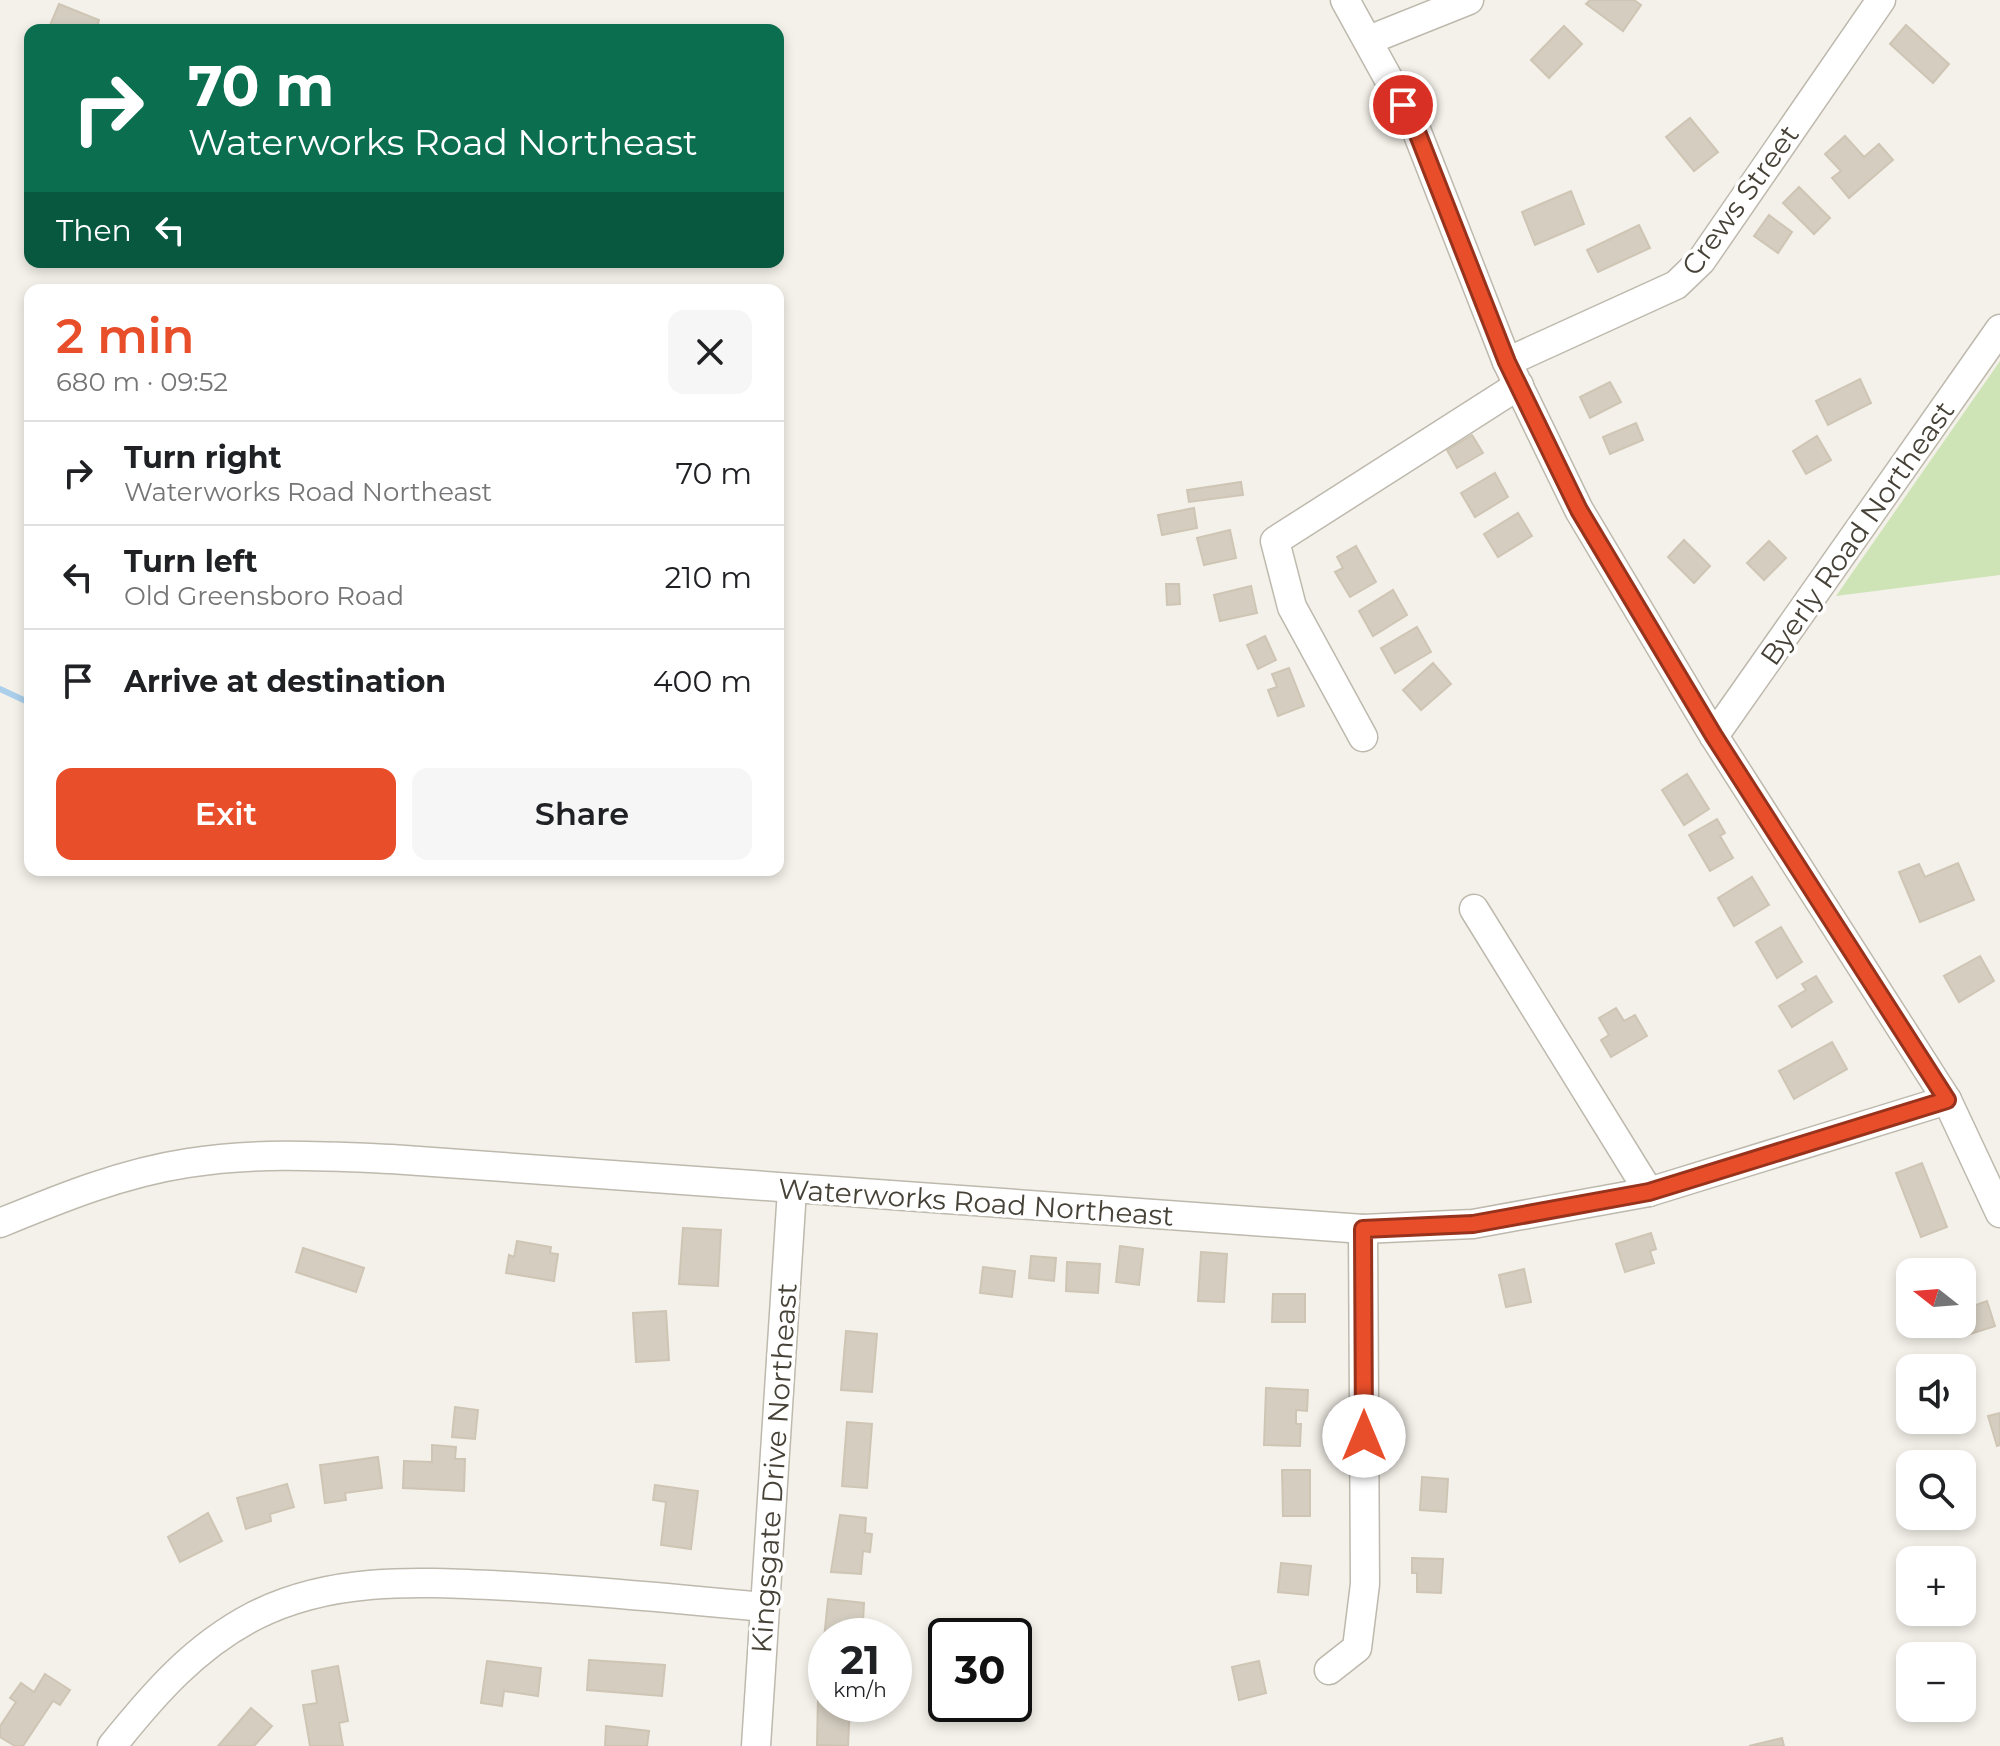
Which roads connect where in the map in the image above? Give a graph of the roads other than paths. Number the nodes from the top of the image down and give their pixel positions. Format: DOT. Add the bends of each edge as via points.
graph roads {
  1 [pos="1345,0"];
  2 [pos="1469,0"];
  3 [pos="1881,0"];
  4 [pos="1369,40"];
  5 [pos="2000,329"];
  6 [pos="1513,374"];
  7 [pos="1714,736"];
  8 [pos="1363,737"];
  9 [pos="1474,909"];
  10 [pos="1947,1100"];
  11 [pos="792,1190"];
  12 [pos="1649,1192"];
  13 [pos="2000,1213"];
  14 [pos="0,1223"];
  15 [pos="1363,1229"];
  16 [pos="764,1607"];
  17 [pos="1329,1670"];
  18 [pos="112,1746"];
  19 [pos="756,1746"];
  1 -- 4 [label="street"];
  2 -- 4 [label="street"];
  3 -- 6 [label="street, Crews Street" via="1701,261 1676,285"];
  4 -- 6 [label="street" via="1415,127"];
  5 -- 7 [label="street, Byerly Road Northeast"];
  6 -- 7 [label="street" via="1579,510"];
  6 -- 8 [label="street, Crews Street" via="1275,541 1292,607"];
  7 -- 10 [label="street"];
  9 -- 12 [label="street"];
  10 -- 12 [label="street, Waterworks Road Northeast"];
  10 -- 13 [label="street"];
  11 -- 14 [label="street, Waterworks Road Northeast" via="290,1155 188,1163 89,1187"];
  11 -- 15 [label="street, Waterworks Road Northeast"];
  11 -- 16 [label="street, Kingsgate Drive Northeast"];
  12 -- 15 [label="street, Waterworks Road Northeast" via="1473,1224"];
  15 -- 17 [label="street" via="1365,1584 1357,1648"];
  16 -- 18 [label="street" via="442,1583 338,1588 295,1599 217,1638 172,1675"];
  16 -- 19 [label="street, Kingsgate Drive Northeast"];
}
